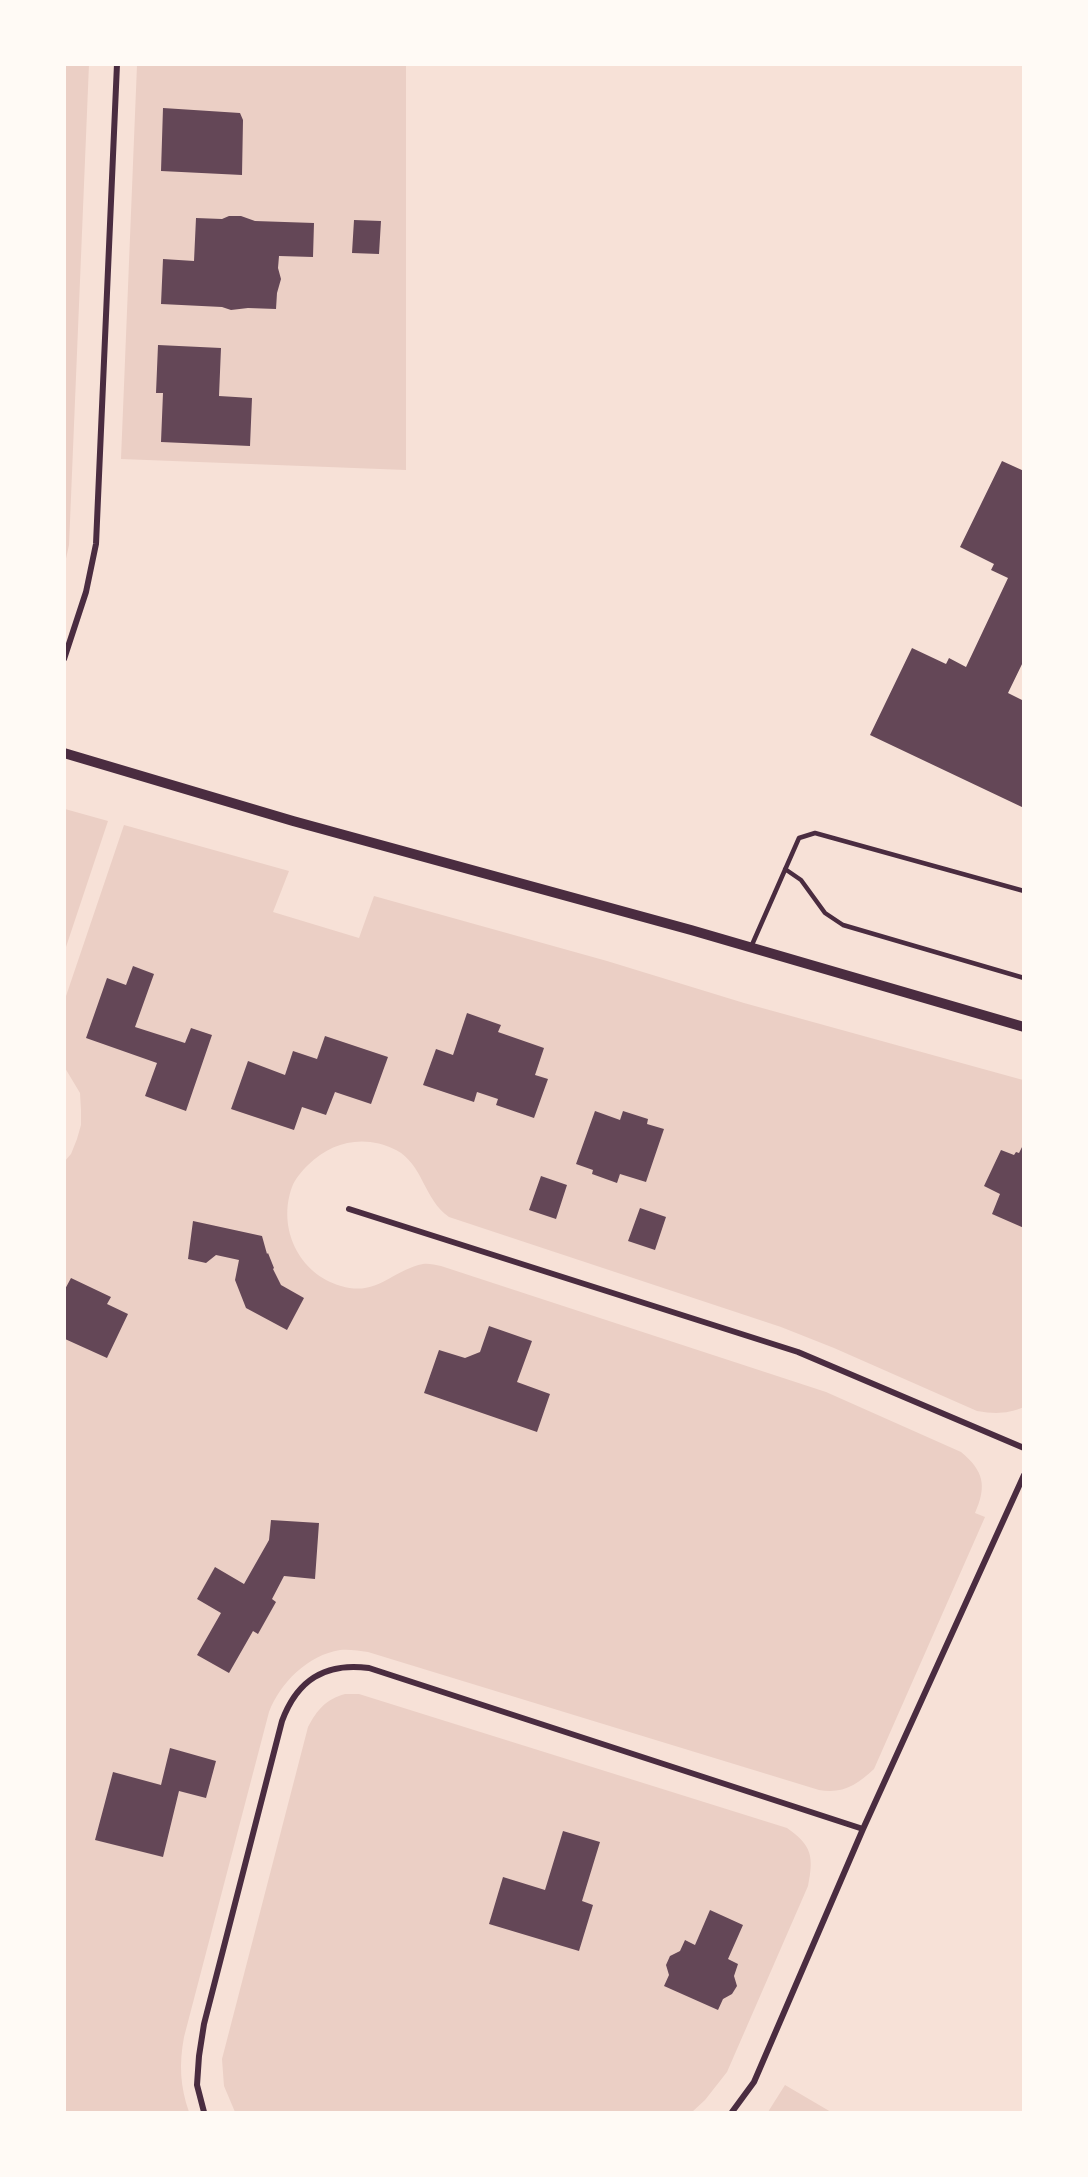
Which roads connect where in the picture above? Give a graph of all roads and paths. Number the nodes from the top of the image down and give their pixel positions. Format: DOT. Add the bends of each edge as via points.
graph roads {
  1 [pos="117,64"];
  2 [pos="64,659"];
  3 [pos="64,753"];
  4 [pos="785,869"];
  5 [pos="1023,891"];
  6 [pos="750,947"];
  7 [pos="1023,978"];
  8 [pos="1023,1027"];
  9 [pos="349,1209"];
  10 [pos="1023,1448"];
  11 [pos="1023,1475"];
  12 [pos="863,1829"];
  13 [pos="204,2112"];
  14 [pos="732,2112"];
  1 -- 2 [label="street" via="96,544 86,592"];
  3 -- 6 [label="street" via="293,821"];
  4 -- 5 [label="lane" via="799,838 815,833"];
  4 -- 6 [label="lane"];
  4 -- 7 [label="lane" via="801,880 825,913 843,925"];
  6 -- 8 [label="street"];
  9 -- 10 [label="street" via="798,1352"];
  11 -- 12 [label="street"];
  12 -- 13 [label="street" via="369,1668 343,1666 317,1675 289,1702 276,1743 204,2024 197,2085"];
  12 -- 14 [label="street" via="754,2082"];
}
